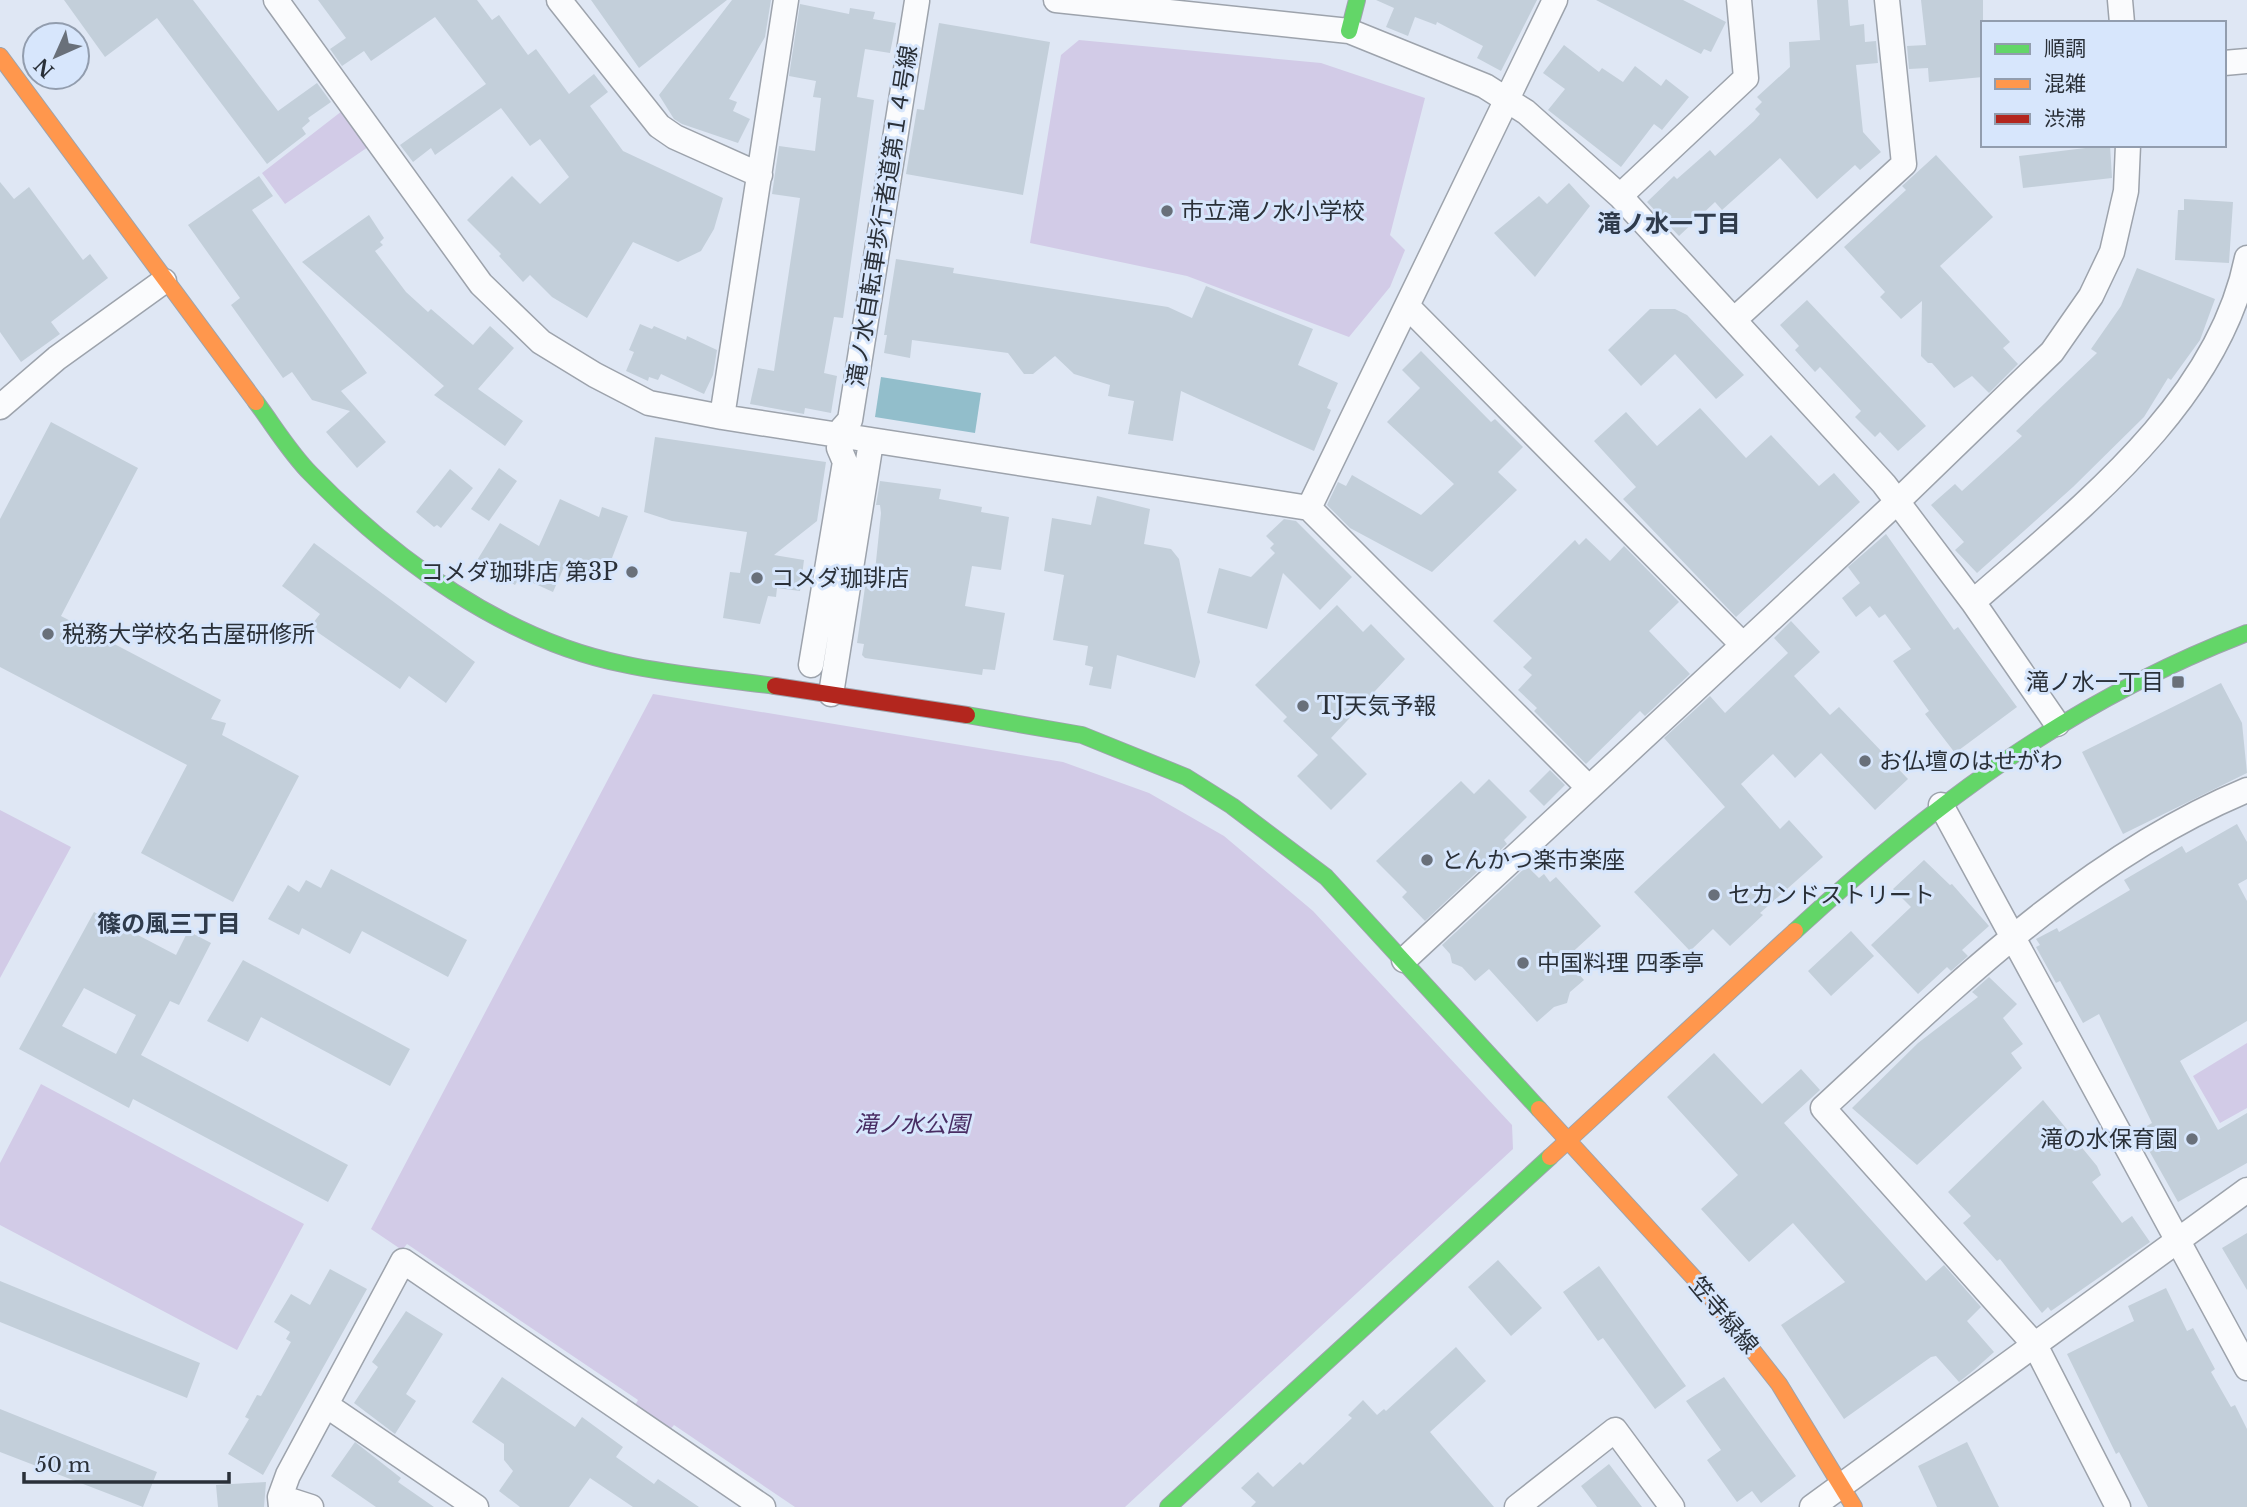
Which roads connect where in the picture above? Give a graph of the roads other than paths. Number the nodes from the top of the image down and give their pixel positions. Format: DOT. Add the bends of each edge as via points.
graph roads {
  1 [pos="276,0"];
  2 [pos="559,0"];
  3 [pos="786,0"];
  4 [pos="1056,0"];
  5 [pos="1357,0"];
  6 [pos="1555,0"];
  7 [pos="1739,0"];
  8 [pos="1887,0"];
  9 [pos="2120,0"];
  10 [pos="917,1"];
  11 [pos="1176,6"];
  12 [pos="2122,21"];
  13 [pos="1349,31"];
  14 [pos="0,56"];
  15 [pos="2247,61"];
  16 [pos="2226,63"];
  17 [pos="1506,99"];
  18 [pos="2129,147"];
  19 [pos="760,175"];
  20 [pos="1620,197"];
  21 [pos="2247,258"];
  22 [pos="164,281"];
  23 [pos="1407,306"];
  24 [pos="1735,319"];
  25 [pos="0,407"];
  26 [pos="722,417"];
  27 [pos="871,442"];
  28 [pos="1898,501"];
  29 [pos="1309,508"];
  30 [pos="1973,602"];
  31 [pos="2247,633"];
  32 [pos="1742,645"];
  33 [pos="811,665"];
  34 [pos="831,694"];
  35 [pos="2057,724"];
  36 [pos="1588,787"];
  37 [pos="2247,790"];
  38 [pos="1941,805"];
  39 [pos="2014,936"];
  40 [pos="1404,960"];
  41 [pos="1568,1141"];
  42 [pos="2247,1190"];
  43 [pos="2180,1240"];
  44 [pos="2035,1345"];
  45 [pos="2247,1368"];
  46 [pos="326,1405"];
  47 [pos="1843,1484"];
  48 [pos="280,1502"];
  49 [pos="311,1507"];
  50 [pos="476,1507"];
  51 [pos="763,1507"];
  52 [pos="1168,1507"];
  53 [pos="1517,1507"];
  54 [pos="1672,1507"];
  55 [pos="1812,1507"];
  56 [pos="1854,1507"];
  57 [pos="2118,1507"];
  1 -- 26 [label="street" via="481,284 541,342 649,403"];
  2 -- 19 [label="street" via="659,126"];
  3 -- 19 [label="street"];
  4 -- 11 [label="street"];
  5 -- 13 [label="street"];
  6 -- 17 [label="street"];
  7 -- 20 [label="street" via="1746,78"];
  8 -- 24 [label="street" via="1903,164"];
  9 -- 12 [label="street"];
  10 -- 33 [label="street, 滝ノ水自転車歩行者道第１４号線" via="850,420 840,439 845,462"];
  11 -- 13 [label="street"];
  13 -- 17 [label="street" via="1485,86"];
  14 -- 22 [label="street, 笠寺緑線"];
  15 -- 16 [label="street"];
  17 -- 20 [label="street"];
  17 -- 23 [label="street"];
  18 -- 28 [label="street" via="2120,221 2112,252 2091,296 2052,352"];
  19 -- 26 [label="street"];
  20 -- 24 [label="street"];
  21 -- 30 [label="street" via="2235,306 2216,345 2147,442"];
  22 -- 25 [label="street" via="57,358"];
  22 -- 34 [label="street, 笠寺緑線" via="309,472 379,538 459,597 539,637 621,664"];
  23 -- 29 [label="street"];
  23 -- 32 [label="street"];
  24 -- 28 [label="street"];
  26 -- 27 [label="street"];
  27 -- 29 [label="street"];
  27 -- 34 [label="street"];
  28 -- 30 [label="street"];
  28 -- 32 [label="street"];
  29 -- 36 [label="street"];
  30 -- 35 [label="street"];
  31 -- 35 [label="street" via="2146,673"];
  32 -- 36 [label="street"];
  34 -- 40 [label="street, 笠寺緑線" via="1082,735 1186,777 1326,877"];
  35 -- 38 [label="street"];
  36 -- 40 [label="street"];
  37 -- 39 [label="street" via="2143,846 2063,897"];
  38 -- 39 [label="street"];
  38 -- 41 [label="street" via="1874,859"];
  39 -- 43 [label="street"];
  39 -- 44 [label="street" via="1823,1108"];
  40 -- 41 [label="street, 笠寺緑線"];
  41 -- 47 [label="street, 笠寺緑線" via="1705,1290 1760,1358"];
  41 -- 52 [label="street"];
  42 -- 43 [label="street"];
  43 -- 44 [label="street"];
  43 -- 45 [label="street"];
  44 -- 47 [label="street"];
  44 -- 57 [label="street"];
  46 -- 48 [label="street" via="288,1475"];
  46 -- 50 [label="street"];
  46 -- 51 [label="street" via="403,1261"];
  47 -- 55 [label="street"];
  47 -- 56 [label="street, 笠寺緑線"];
  48 -- 49 [label="street"];
  53 -- 54 [label="street" via="1615,1430"];
}
